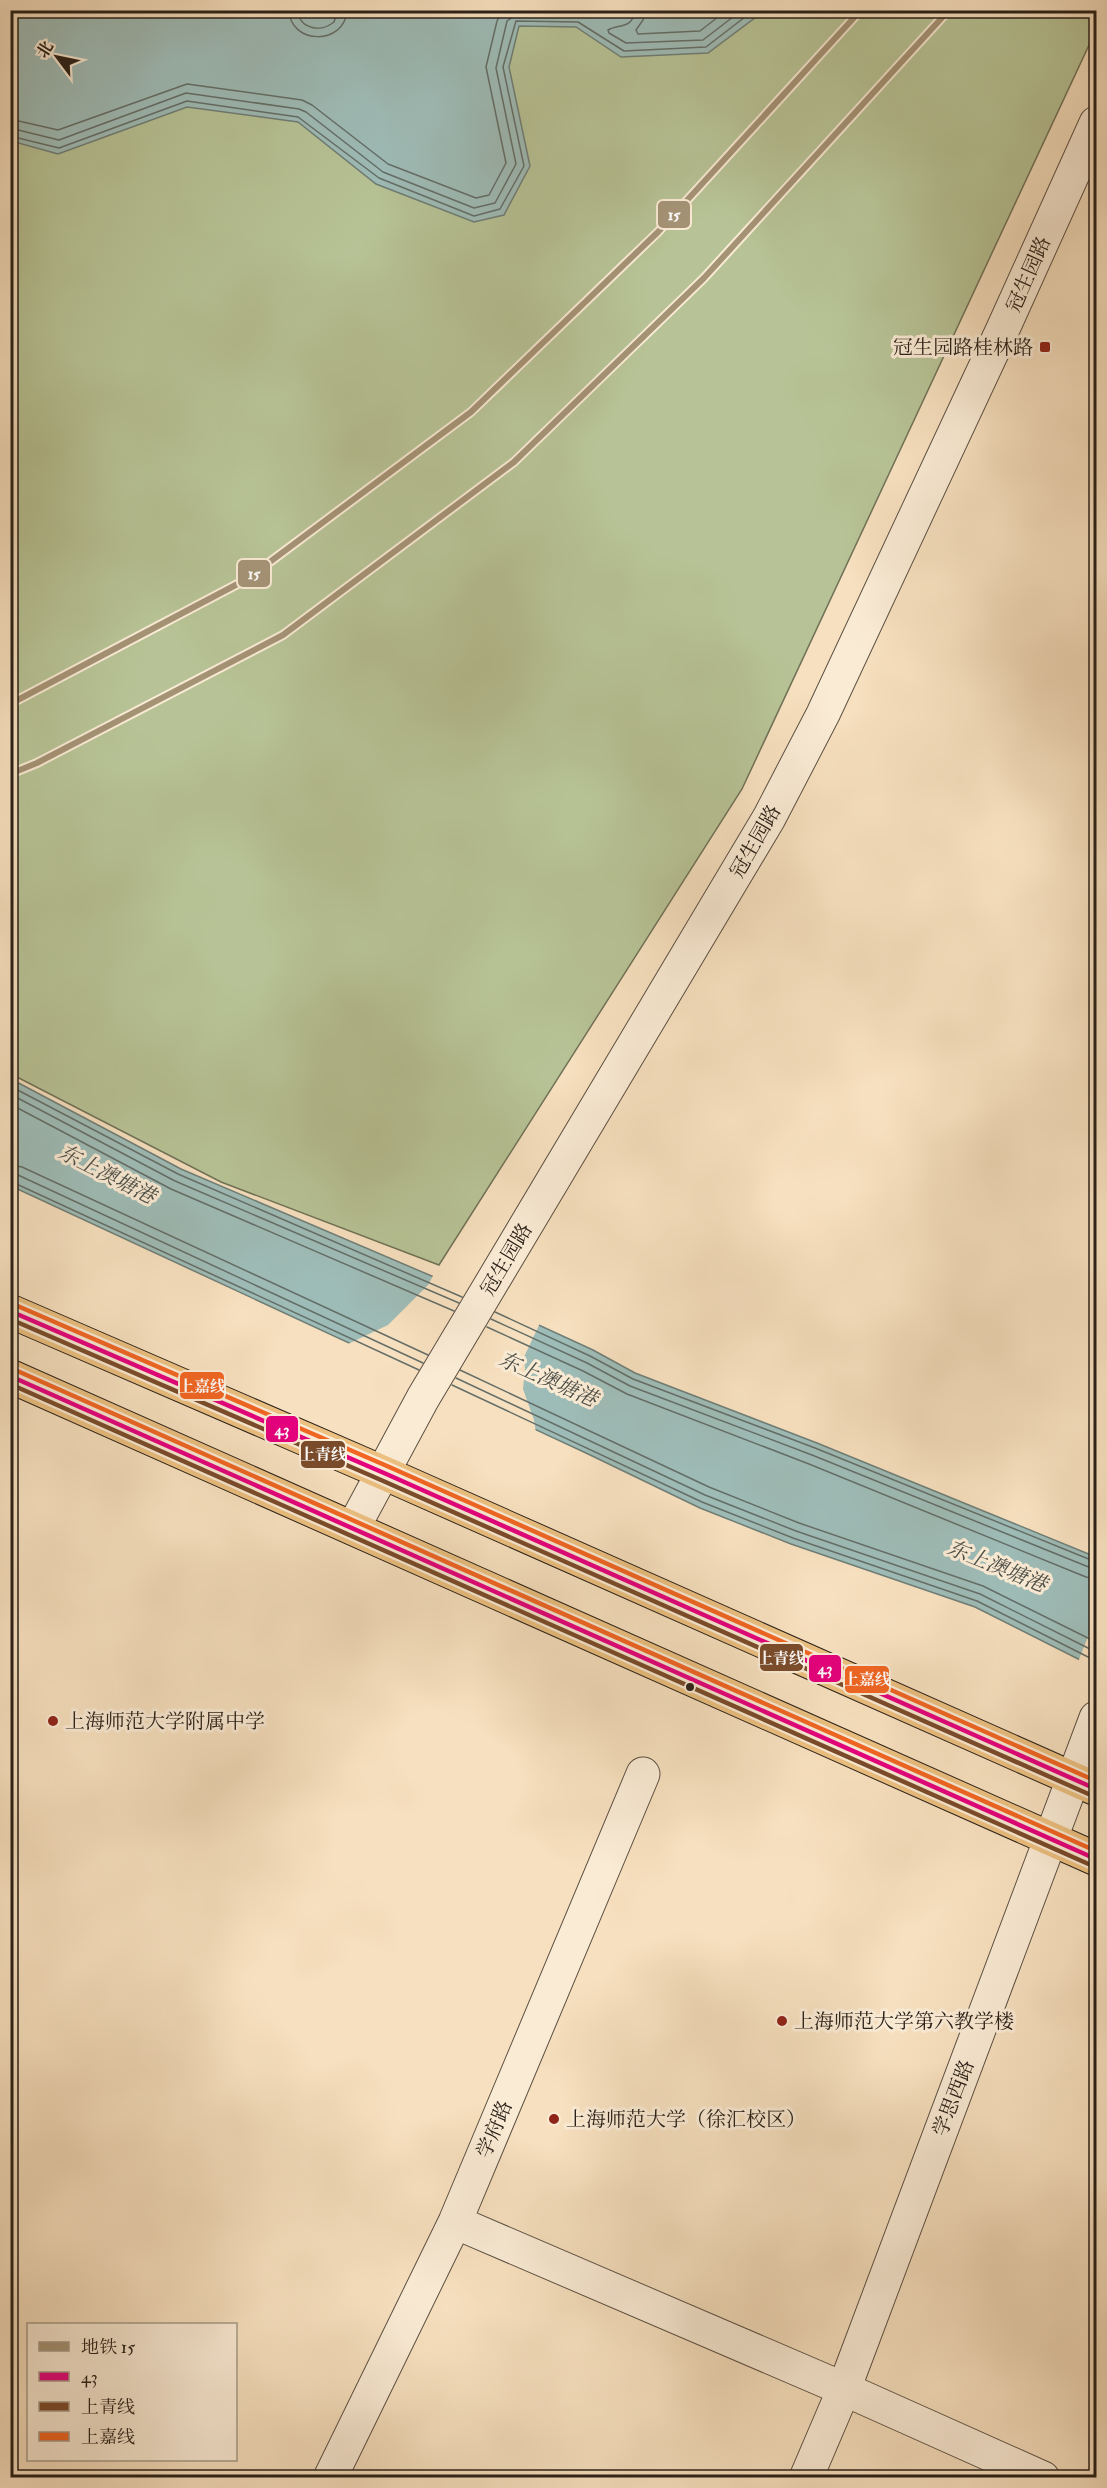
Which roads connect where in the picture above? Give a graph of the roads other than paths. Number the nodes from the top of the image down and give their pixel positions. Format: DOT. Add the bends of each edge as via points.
graph roads {
  1 [pos="1096,123"];
  2 [pos="10,1311"];
  3 [pos="10,1376"];
  4 [pos="384,1473"];
  5 [pos="353,1528"];
  6 [pos="1096,1718"];
  7 [pos="643,1774"];
  8 [pos="1085,1784"];
  9 [pos="1050,1838"];
  10 [pos="1096,1859"];
  11 [pos="455,2222"];
  12 [pos="844,2389"];
  13 [pos="330,2478"];
  14 [pos="806,2478"];
  15 [pos="1043,2478"];
  1 -- 4 [label="street, 冠生园路" via="823,714 770,818 423,1398"];
  2 -- 4 [label="main road"];
  3 -- 5 [label="main road"];
  4 -- 5 [label="street, 冠生园路"];
  4 -- 8 [label="main road"];
  5 -- 9 [label="main road"];
  6 -- 8 [label="street, 学思西路"];
  7 -- 11 [label="street, 学府路"];
  8 -- 9 [label="street, 学思西路"];
  9 -- 10 [label="main road"];
  9 -- 12 [label="street, 学思西路"];
  11 -- 12 [label="street"];
  11 -- 13 [label="street, 学府路"];
  12 -- 14 [label="street, 学思西路"];
  12 -- 15 [label="street"];
}
